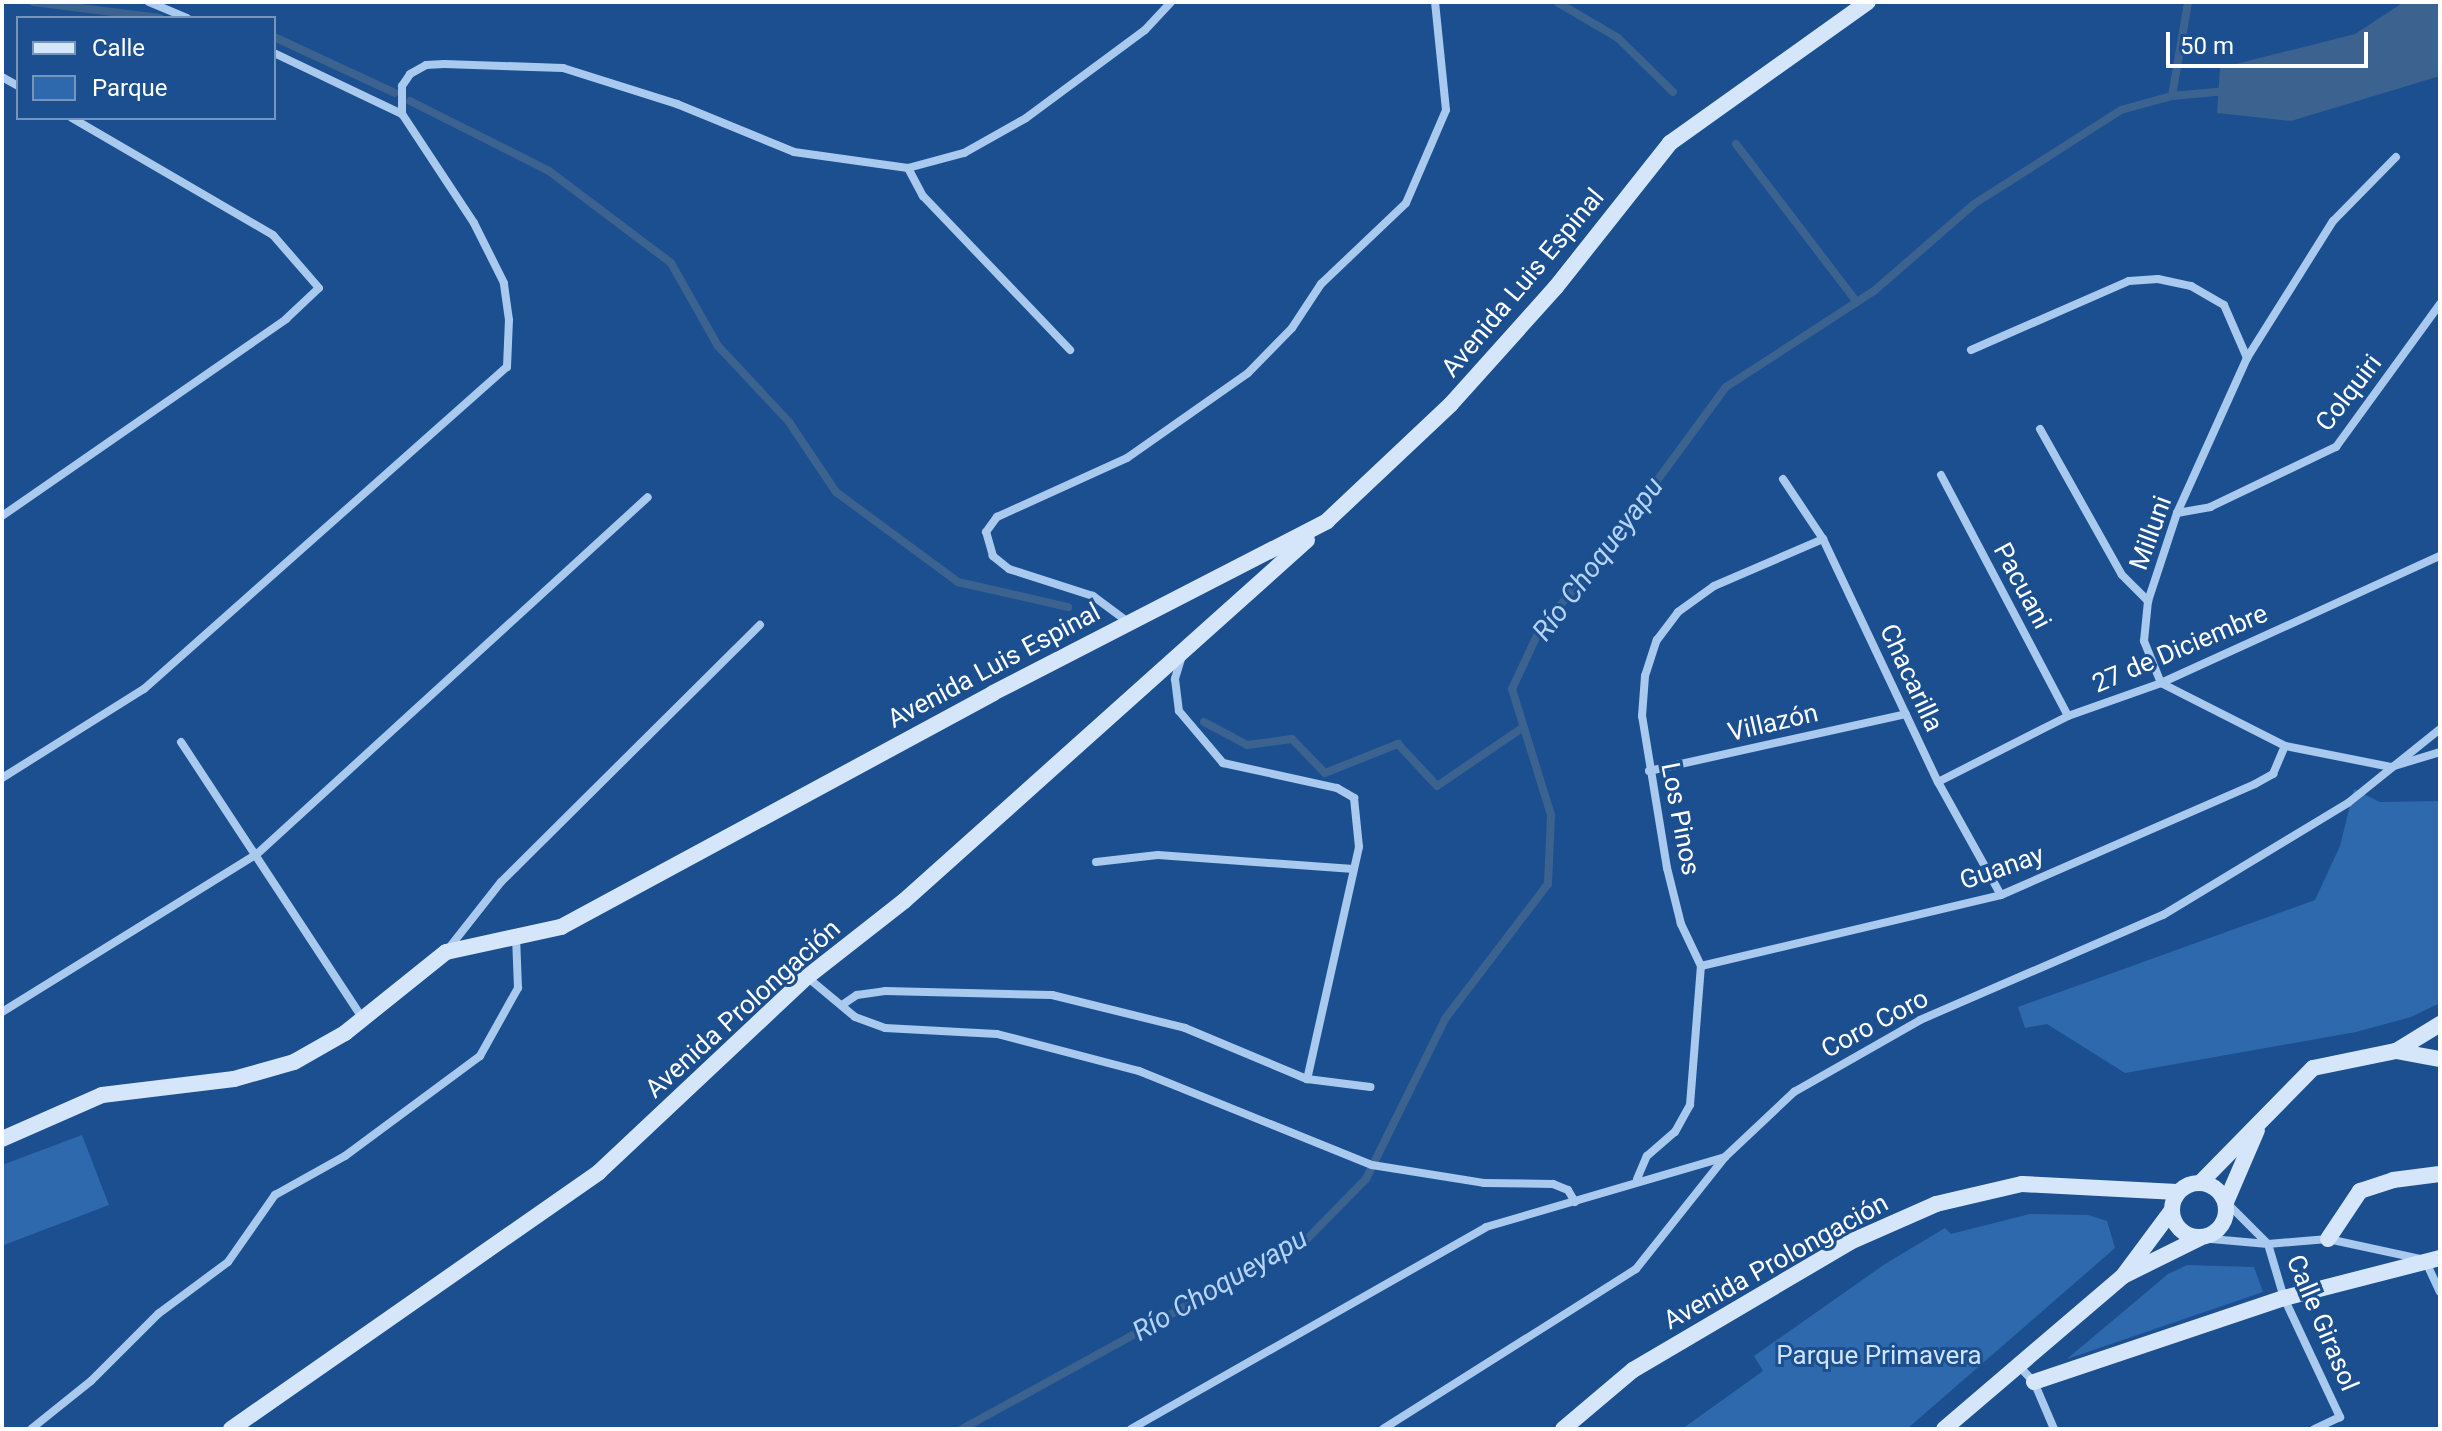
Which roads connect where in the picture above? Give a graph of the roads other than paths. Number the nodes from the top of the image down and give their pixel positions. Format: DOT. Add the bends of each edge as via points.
graph roads {
  1 [pos="149,2"];
  2 [pos="1171,2"];
  3 [pos="1435,2"];
  4 [pos="1868,2"];
  5 [pos="182,16"];
  6 [pos="276,54"];
  7 [pos="402,114"];
  8 [pos="75,120"];
  9 [pos="2396,157"];
  10 [pos="908,168"];
  11 [pos="2440,304"];
  12 [pos="1070,350"];
  13 [pos="1971,350"];
  14 [pos="2247,358"];
  15 [pos="2040,429"];
  16 [pos="1941,475"];
  17 [pos="1783,479"];
  18 [pos="648,497"];
  19 [pos="2177,513"];
  20 [pos="2,516"];
  21 [pos="1327,521"];
  22 [pos="1823,539"];
  23 [pos="2440,556"];
  24 [pos="2148,601"];
  25 [pos="1128,622"];
  26 [pos="760,625"];
  27 [pos="1182,654"];
  28 [pos="2161,683"];
  29 [pos="1906,714"];
  30 [pos="2068,716"];
  31 [pos="2440,729"];
  32 [pos="181,742"];
  33 [pos="2285,746"];
  34 [pos="2440,752"];
  35 [pos="2391,767"];
  36 [pos="1649,771"];
  37 [pos="2,778"];
  38 [pos="1938,782"];
  39 [pos="257,854"];
  40 [pos="1096,862"];
  41 [pos="1354,869"];
  42 [pos="2001,895"];
  43 [pos="516,937"];
  44 [pos="446,952"];
  45 [pos="1701,966"];
  46 [pos="807,977"];
  47 [pos="842,1005"];
  48 [pos="2,1012"];
  49 [pos="363,1019"];
  50 [pos="2440,1024"];
  51 [pos="2396,1051"];
  52 [pos="2440,1059"];
  53 [pos="1307,1079"];
  54 [pos="1370,1087"];
  55 [pos="2259,1125"];
  56 [pos="2,1139"];
  57 [pos="1725,1157"];
  58 [pos="2440,1174"];
  59 [pos="1637,1179"];
  60 [pos="2201,1182"];
  61 [pos="2177,1192"];
  62 [pos="1575,1202"];
  63 [pos="2226,1202"];
  64 [pos="2172,1210"];
  65 [pos="2200,1238"];
  66 [pos="2328,1239"];
  67 [pos="2268,1244"];
  68 [pos="2432,1259"];
  69 [pos="2123,1276"];
  70 [pos="2440,1292"];
  71 [pos="2284,1298"];
  72 [pos="2017,1364"];
  73 [pos="2034,1382"];
  74 [pos="31,1429"];
  75 [pos="231,1429"];
  76 [pos="1131,1429"];
  77 [pos="1383,1429"];
  78 [pos="1563,1429"];
  79 [pos="1944,1429"];
  80 [pos="2054,1429"];
  81 [pos="2314,1429"];
  1 -- 5 [label="street"];
  2 -- 10 [label="street" via="1145,30 1026,118 964,153"];
  3 -- 25 [label="street" via="1446,110 1399,212 1321,284 1292,328 1248,373 1127,458 997,517 986,532 993,556 1009,569 1093,596"];
  4 -- 21 [label="street, Avenida Luis Espinal" via="1670,143 1556,287 1451,404"];
  6 -- 7 [label="street"];
  7 -- 10 [label="street" via="402,86 426,65 563,68 677,104 794,152"];
  7 -- 37 [label="street" via="491,251 504,283 507,367 144,689"];
  8 -- 20 [label="street" via="273,235 319,288 286,319"];
  9 -- 14 [label="street, Milluni" via="2333,221"];
  10 -- 12 [label="street" via="923,196"];
  11 -- 19 [label="street, Colquiri" via="2336,447 2210,507"];
  13 -- 14 [label="street" via="2129,281 2158,279 2191,286 2224,305"];
  14 -- 19 [label="street, Milluni"];
  15 -- 24 [label="street" via="2122,575"];
  16 -- 30 [label="street, Pacuani"];
  17 -- 22 [label="street, Chacarilla"];
  18 -- 39 [label="street"];
  19 -- 24 [label="street, Milluni"];
  21 -- 25 [label="street, Avenida Luis Espinal"];
  21 -- 27 [label="street, Avenida Prolongación"];
  22 -- 29 [label="street, Chacarilla"];
  22 -- 36 [label="street, Los Pinos" via="1714,586 1678,612 1657,640 1645,676 1642,716"];
  23 -- 28 [label="street, 27 de Diciembre"];
  24 -- 28 [label="street, Milluni" via="2144,641"];
  25 -- 43 [label="street, Avenida Luis Espinal" via="561,927"];
  26 -- 44 [label="street" via="501,882"];
  27 -- 41 [label="street" via="1175,679 1179,711 1223,763 1337,788 1354,798 1360,821"];
  27 -- 46 [label="street, Avenida Prolongación" via="904,901"];
  28 -- 30 [label="street, 27 de Diciembre"];
  28 -- 33 [label="street"];
  29 -- 36 [label="street, Villazón"];
  29 -- 38 [label="street, Chacarilla"];
  30 -- 38 [label="street, 27 de Diciembre"];
  31 -- 35 [label="street, Coro Coro"];
  32 -- 39 [label="street"];
  33 -- 35 [label="street"];
  33 -- 42 [label="street, Guanay" via="2273,774 2255,784"];
  34 -- 35 [label="street"];
  35 -- 57 [label="street, Coro Coro" via="2348,803 2268,855 2163,915 1920,1020 1794,1092"];
  36 -- 45 [label="street, Los Pinos" via="1681,924"];
  38 -- 42 [label="street, Chacarilla"];
  39 -- 48 [label="street"];
  39 -- 49 [label="street"];
  40 -- 41 [label="street" via="1158,855"];
  41 -- 53 [label="street"];
  42 -- 45 [label="street, Guanay"];
  43 -- 44 [label="street, Avenida Luis Espinal"];
  43 -- 74 [label="street" via="518,988 480,1056 345,1156 275,1195 228,1262 158,1314 91,1381"];
  44 -- 49 [label="street, Avenida Luis Espinal"];
  45 -- 59 [label="street, Los Pinos" via="1690,1105 1675,1132 1647,1156"];
  46 -- 47 [label="street"];
  46 -- 75 [label="street, Avenida Prolongación" via="599,1172"];
  47 -- 53 [label="street" via="857,995 885,991 1052,995 1185,1028"];
  47 -- 62 [label="street" via="885,1028 997,1034 1139,1071 1372,1165 1484,1183 1553,1184 1568,1190"];
  49 -- 56 [label="street, Avenida Luis Espinal" via="294,1062 234,1079 102,1095"];
  50 -- 51 [label="street"];
  51 -- 52 [label="street"];
  51 -- 55 [label="street" via="2313,1068"];
  53 -- 54 [label="street"];
  55 -- 60 [label="street"];
  55 -- 63 [label="street"];
  57 -- 59 [label="street"];
  57 -- 77 [label="street, Coro Coro" via="1636,1269"];
  58 -- 66 [label="street" via="2360,1191"];
  59 -- 62 [label="street"];
  60 -- 61 [label="street"];
  60 -- 63 [label="street" via="2217,1188"];
  61 -- 64 [label="street"];
  61 -- 78 [label="street, Avenida Prolongación" via="2022,1184 1936,1204 1850,1242 1633,1370"];
  62 -- 76 [label="street" via="1524,1214 1455,1242"];
  63 -- 65 [label="street" via="2222,1227"];
  63 -- 67 [label="street"];
  64 -- 65 [label="street" via="2175,1224"];
  64 -- 69 [label="street"];
  65 -- 67 [label="street"];
  65 -- 69 [label="street"];
  66 -- 67 [label="street"];
  66 -- 68 [label="street"];
  67 -- 71 [label="street, Calle Girasol"];
  68 -- 70 [label="street"];
  68 -- 71 [label="street"];
  69 -- 72 [label="street"];
  71 -- 73 [label="street"];
  71 -- 81 [label="street, Calle Girasol" via="2340,1417"];
  72 -- 73 [label="street"];
  72 -- 79 [label="street"];
  73 -- 80 [label="street"];
}
